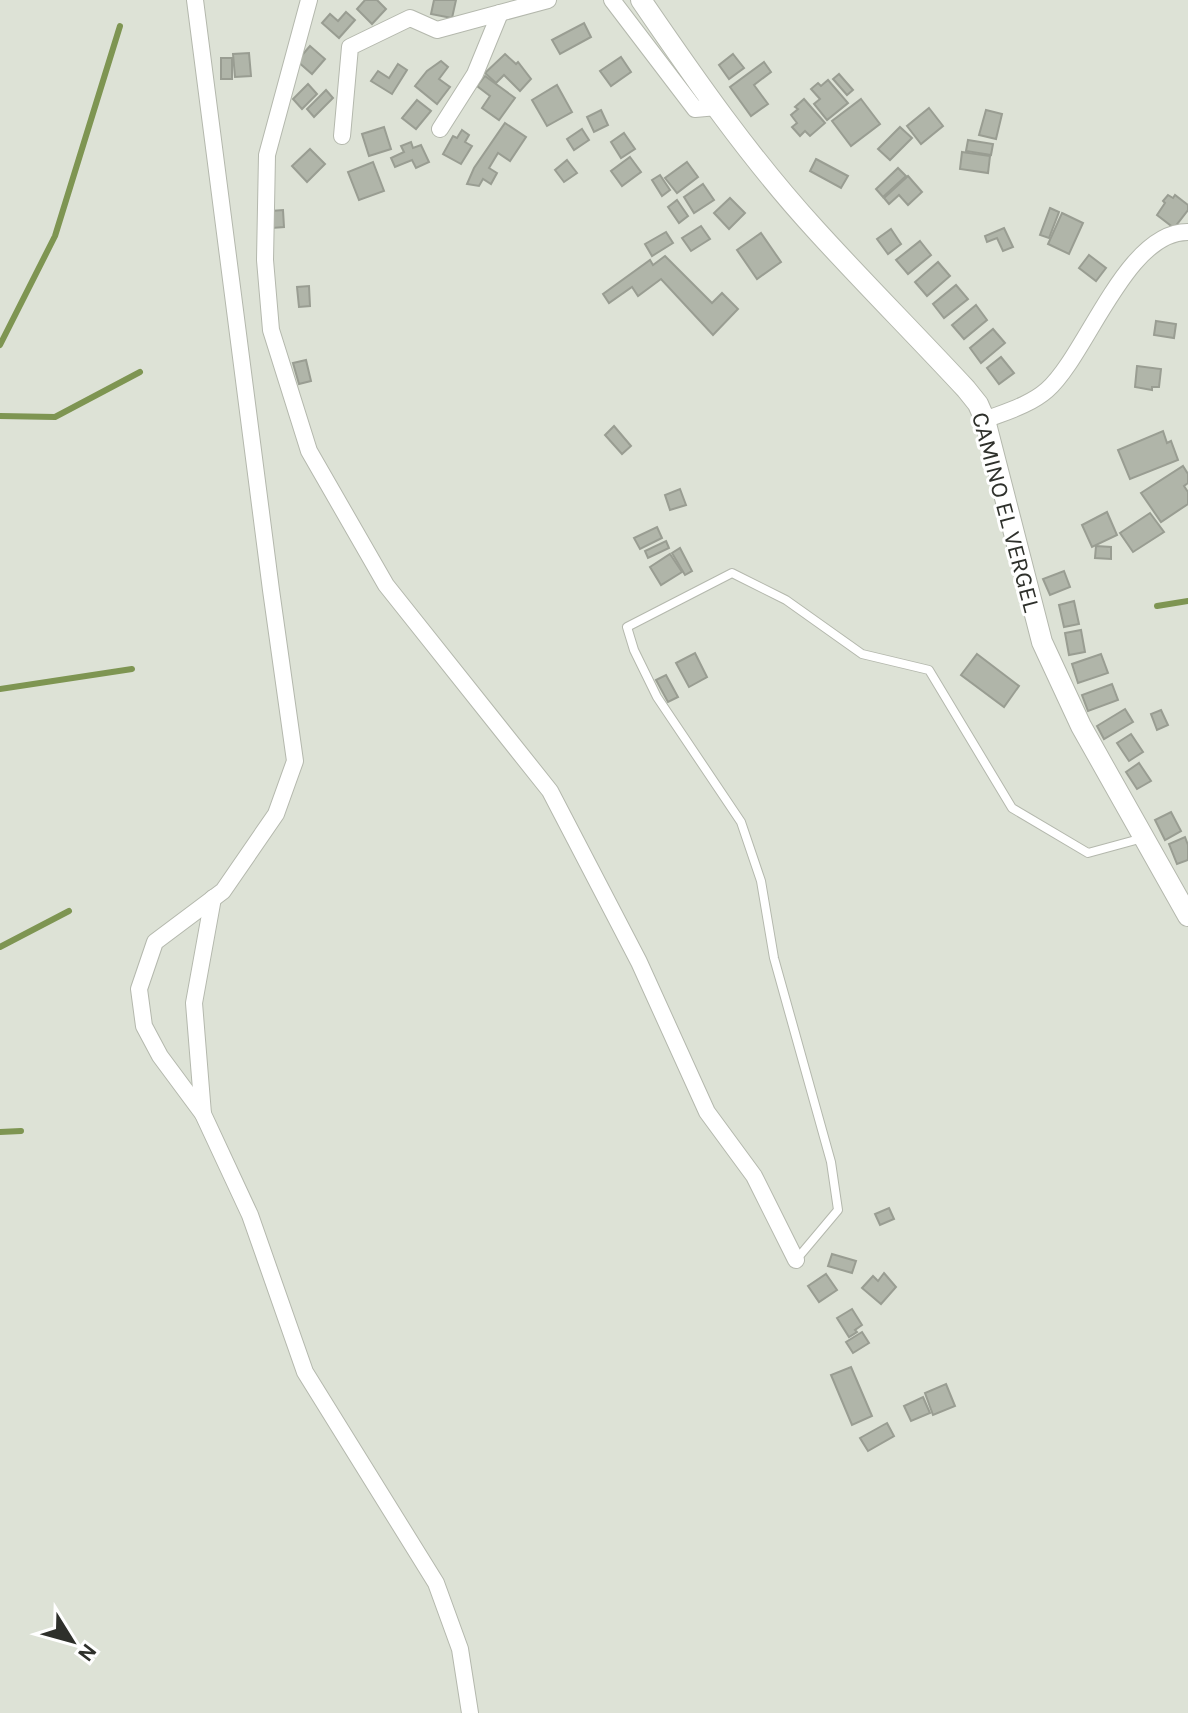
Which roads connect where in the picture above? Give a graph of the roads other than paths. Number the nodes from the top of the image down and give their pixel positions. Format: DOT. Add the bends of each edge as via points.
graph roads {
  1 [pos="195,0"];
  2 [pos="309,0"];
  3 [pos="548,0"];
  4 [pos="612,0"];
  5 [pos="641,0"];
  6 [pos="500,13"];
  7 [pos="717,107"];
  8 [pos="440,129"];
  9 [pos="342,136"];
  10 [pos="1188,232"];
  11 [pos="985,420"];
  12 [pos="1144,838"];
  13 [pos="213,898"];
  14 [pos="1188,916"];
  15 [pos="203,1114"];
  16 [pos="796,1260"];
  17 [pos="470,1713"];
  1 -- 13 [label="street" via="295,761 276,814"];
  2 -- 16 [label="street" via="267,155 265,260 271,330 309,451 386,585 550,791 639,962 707,1112 754,1176"];
  3 -- 6 [label="street"];
  4 -- 7 [label="street" via="695,109"];
  5 -- 7 [label="street, CAMINO EL VERGEL"];
  6 -- 8 [label="street" via="475,74"];
  6 -- 9 [label="street" via="437,30 410,18 350,47"];
  7 -- 11 [label="street, CAMINO EL VERGEL" via="815,228 966,389"];
  10 -- 11 [label="street" via="1159,241 1137,259 1047,390"];
  11 -- 12 [label="street, CAMINO EL VERGEL" via="1042,642 1081,726"];
  12 -- 14 [label="street, CAMINO EL VERGEL"];
  12 -- 16 [label="lane" via="1088,853 1012,808 929,670 862,654 786,600 732,573 627,627 657,697 741,822 761,881 774,958 831,1162 838,1210"];
  13 -- 15 [label="street" via="194,1003"];
  13 -- 15 [label="street" via="155,942 139,989 144,1026"];
  15 -- 17 [label="street" via="250,1215 305,1372 436,1583 460,1649"];
}
